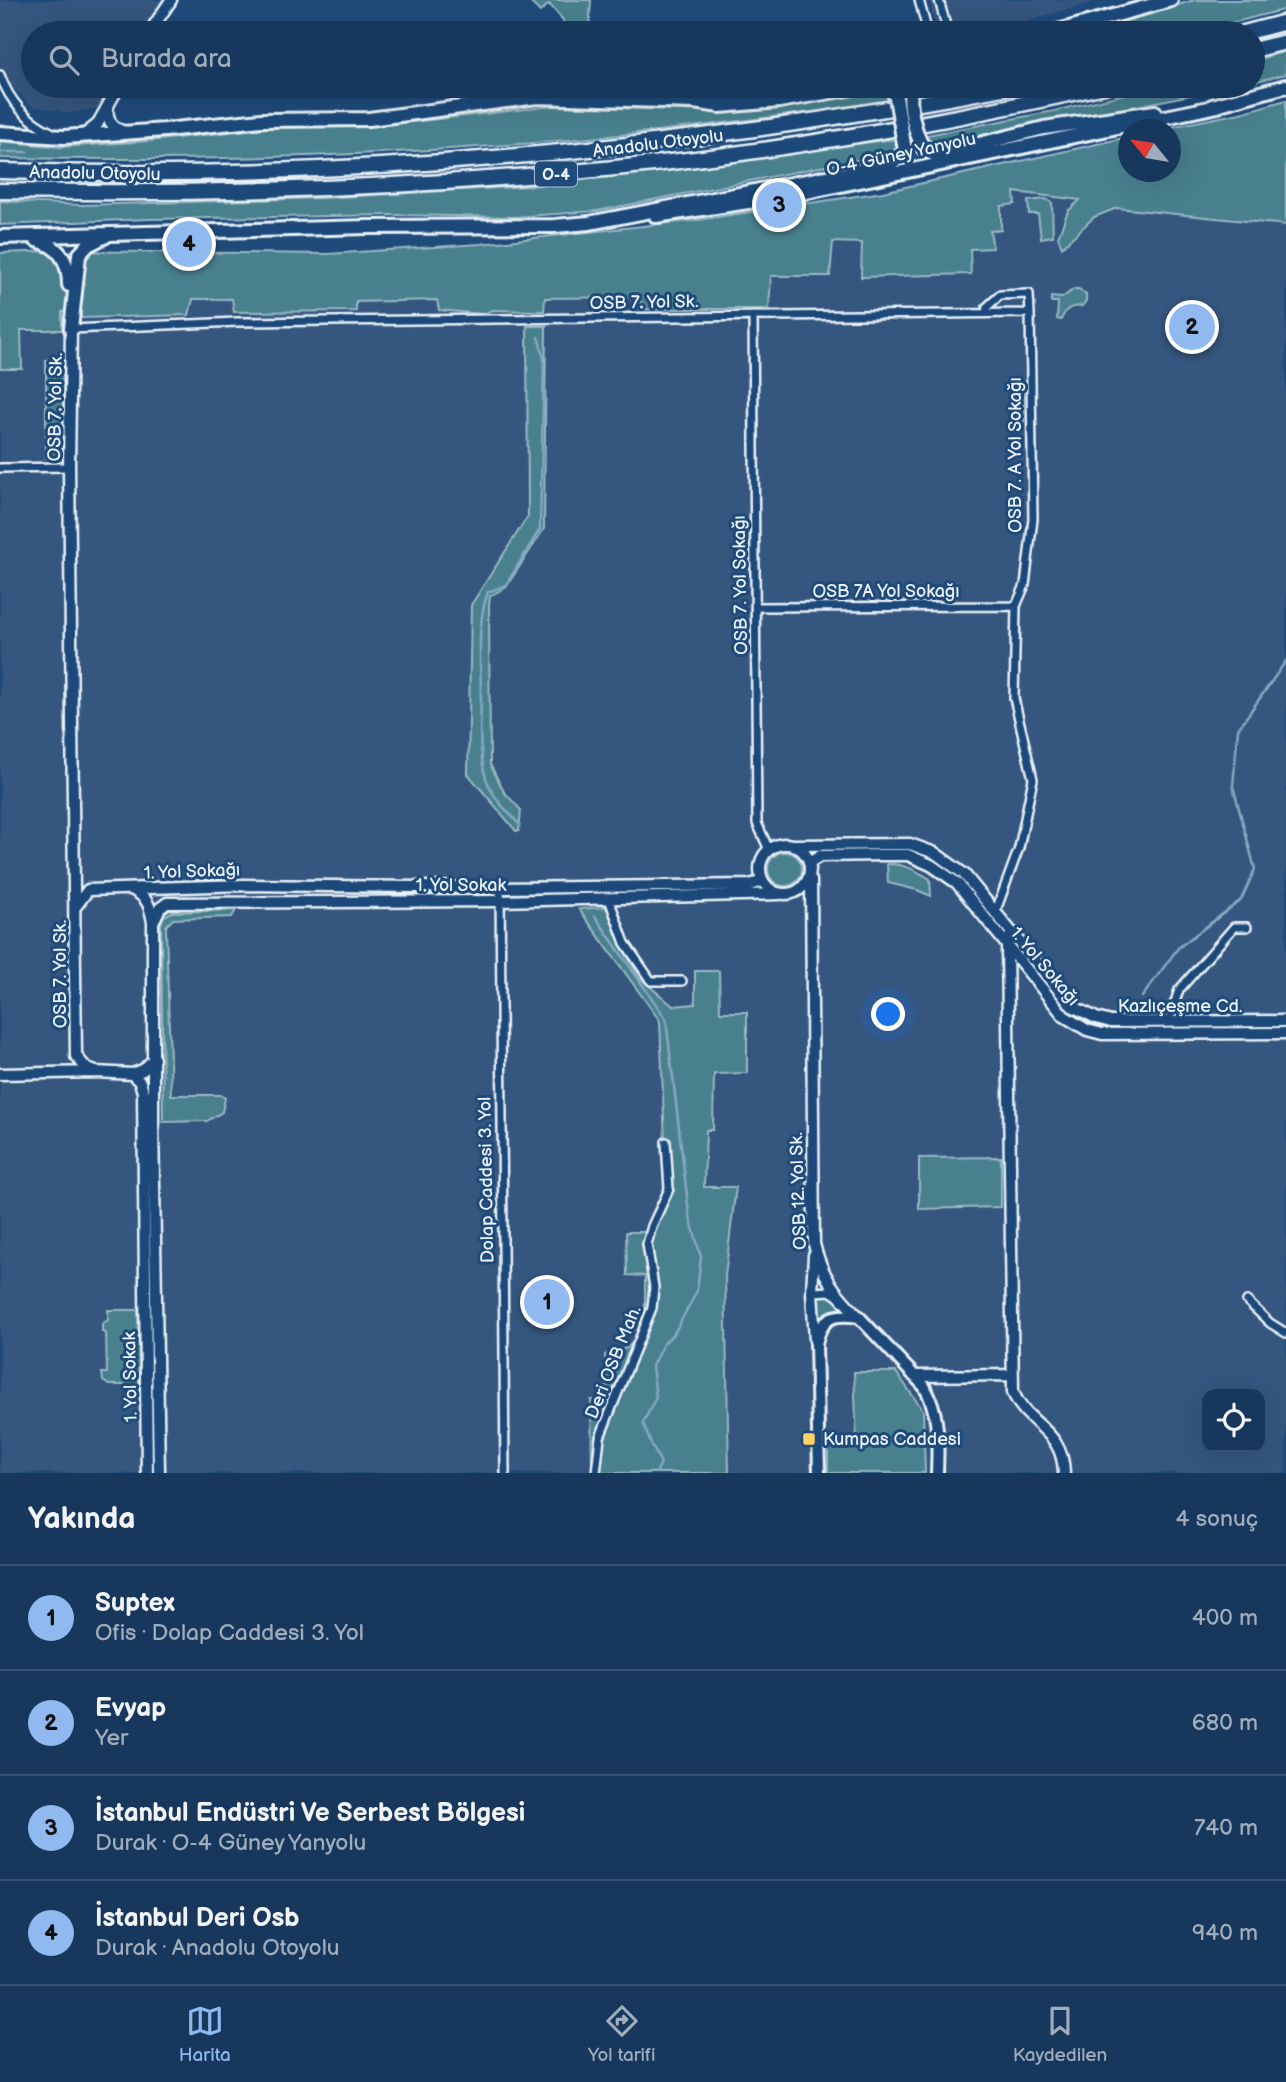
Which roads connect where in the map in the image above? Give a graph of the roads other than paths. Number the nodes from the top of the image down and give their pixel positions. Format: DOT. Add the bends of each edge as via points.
graph roads {
  1 [pos="171,0"];
  2 [pos="919,0"];
  3 [pos="939,0"];
  4 [pos="1171,0"];
  5 [pos="157,21"];
  6 [pos="925,21"];
  7 [pos="945,21"];
  8 [pos="1097,21"];
  9 [pos="1286,22"];
  10 [pos="1265,28"];
  11 [pos="1286,41"];
  12 [pos="1265,47"];
  13 [pos="0,75"];
  14 [pos="1286,86"];
  15 [pos="1265,92"];
  16 [pos="112,98"];
  17 [pos="530,98"];
  18 [pos="568,98"];
  19 [pos="721,98"];
  20 [pos="796,98"];
  21 [pos="896,98"];
  22 [pos="912,98"];
  23 [pos="946,98"];
  24 [pos="1048,98"];
  25 [pos="1245,98"];
  26 [pos="694,102"];
  27 [pos="108,104"];
  28 [pos="1218,106"];
  29 [pos="134,132"];
  30 [pos="0,134"];
  31 [pos="82,136"];
  32 [pos="64,137"];
  33 [pos="0,171"];
  34 [pos="0,191"];
  35 [pos="589,223"];
  36 [pos="114,234"];
  37 [pos="0,237"];
  38 [pos="29,237"];
  39 [pos="986,313"];
  40 [pos="1030,313"];
  41 [pos="753,316"];
  42 [pos="72,329"];
  43 [pos="69,467"];
  44 [pos="0,468"];
  45 [pos="1016,606"];
  46 [pos="755,607"];
  47 [pos="794,845"];
  48 [pos="769,850"];
  49 [pos="810,863"];
  50 [pos="74,877"];
  51 [pos="809,878"];
  52 [pos="763,881"];
  53 [pos="500,888"];
  54 [pos="131,889"];
  55 [pos="88,890"];
  56 [pos="798,891"];
  57 [pos="779,894"];
  58 [pos="609,899"];
  59 [pos="500,901"];
  60 [pos="75,908"];
  61 [pos="811,908"];
  62 [pos="995,911"];
  63 [pos="153,922"];
  64 [pos="990,923"];
  65 [pos="1247,927"];
  66 [pos="1012,932"];
  67 [pos="1007,946"];
  68 [pos="682,981"];
  69 [pos="1286,1021"];
  70 [pos="1168,1023"];
  71 [pos="1286,1033"];
  72 [pos="76,1056"];
  73 [pos="154,1058"];
  74 [pos="96,1072"];
  75 [pos="53,1073"];
  76 [pos="0,1074"];
  77 [pos="132,1074"];
  78 [pos="148,1125"];
  79 [pos="666,1142"];
  80 [pos="814,1244"];
  81 [pos="812,1292"];
  82 [pos="839,1297"];
  83 [pos="1247,1301"];
  84 [pos="859,1317"];
  85 [pos="1286,1333"];
  86 [pos="816,1345"];
  87 [pos="1012,1375"];
  88 [pos="914,1376"];
  89 [pos="147,1473"];
  90 [pos="159,1473"];
  91 [pos="505,1473"];
  92 [pos="596,1473"];
  93 [pos="818,1473"];
  94 [pos="937,1473"];
  95 [pos="1064,1473"];
  1 -- 5 [label="street"];
  2 -- 6 [label="street"];
  3 -- 7 [label="street"];
  4 -- 8 [label="main road"];
  9 -- 10 [label="highway"];
  11 -- 12 [label="highway"];
  13 -- 32 [label="street" via="21,112"];
  14 -- 15 [label="main road"];
  16 -- 27 [label="street"];
  17 -- 29 [label="main road" via="393,117 261,120"];
  18 -- 26 [label="main road"];
  19 -- 26 [label="main road"];
  20 -- 26 [label="main road" via="720,107"];
  21 -- 35 [label="main road, bridge" via="905,150 889,165"];
  22 -- 28 [label="main road, bridge" via="918,139 935,155 1044,128"];
  23 -- 33 [label="highway, Anadolu Otoyolu / O-4" via="786,126 557,154 268,172"];
  24 -- 34 [label="highway, Anadolu Otoyolu / O-4" via="845,136 604,169 271,191"];
  25 -- 28 [label="main road"];
  27 -- 29 [label="street" via="109,121 115,128"];
  27 -- 31 [label="street" via="97,125"];
  28 -- 35 [label="main road, O-4 Güney Yanyolu" via="788,196"];
  29 -- 31 [label="main road"];
  30 -- 32 [label="main road"];
  31 -- 32 [label="main road"];
  35 -- 36 [label="main road"];
  36 -- 38 [label="main road"];
  36 -- 42 [label="main road" via="88,244 79,255"];
  37 -- 38 [label="main road"];
  38 -- 42 [label="main road" via="55,248 65,260"];
  39 -- 40 [label="street"];
  39 -- 40 [label="street" via="1000,295 1029,294"];
  39 -- 41 [label="street"];
  40 -- 45 [label="street, OSB 7. A Yol Sokağı" via="1033,519 1025,585"];
  41 -- 42 [label="street, OSB 7. Yol Sk." via="238,322"];
  41 -- 46 [label="street, OSB 7. Yol Sokağı"];
  42 -- 43 [label="street, OSB 7. Yol Sk."];
  43 -- 44 [label="street"];
  43 -- 50 [label="street, OSB 7. Yol Sk."];
  45 -- 46 [label="street, OSB 7A Yol Sokağı"];
  45 -- 62 [label="street, OSB 7. A Yol Sokağı" via="1014,698 1033,779 1019,848"];
  46 -- 48 [label="street, OSB 7. Yol Sokağı" via="757,823"];
  47 -- 48 [label="street"];
  47 -- 49 [label="street"];
  47 -- 62 [label="street" via="910,844 935,853 964,874"];
  48 -- 52 [label="street" via="761,864"];
  49 -- 51 [label="street"];
  49 -- 64 [label="street, 1. Yol Sokağı" via="820,856 841,854 908,855 957,883"];
  50 -- 55 [label="street"];
  50 -- 60 [label="street, OSB 7. Yol Sk."];
  51 -- 56 [label="street"];
  51 -- 61 [label="street, OSB 12. Yol Sk."];
  52 -- 53 [label="street, 1. Yol Sokağı" via="750,885"];
  52 -- 57 [label="street"];
  53 -- 54 [label="street, 1. Yol Sokağı" via="244,885"];
  53 -- 59 [label="street, Dolap Caddesi 3. Yol"];
  54 -- 55 [label="street"];
  54 -- 63 [label="street, 1. Yol Sokağı" via="149,903"];
  55 -- 60 [label="street"];
  56 -- 57 [label="street"];
  56 -- 61 [label="street"];
  57 -- 58 [label="street, 1. Yol Sokak"];
  58 -- 59 [label="street, 1. Yol Sokak"];
  58 -- 68 [label="street" via="625,943 651,981"];
  59 -- 63 [label="street, 1. Yol Sokak" via="167,903"];
  59 -- 91 [label="street, Dolap Caddesi 3. Yol"];
  60 -- 72 [label="street, OSB 7. Yol Sk."];
  61 -- 80 [label="street, OSB 12. Yol Sk."];
  62 -- 64 [label="street, OSB 7. A Yol Sokağı"];
  62 -- 66 [label="street, Kazlıçeşme Cd."];
  63 -- 73 [label="street, 1. Yol Sokağı"];
  64 -- 67 [label="street, 1. Yol Sokağı"];
  65 -- 70 [label="street" via="1234,927 1179,990"];
  66 -- 67 [label="street"];
  66 -- 70 [label="street, Kazlıçeşme Cd." via="1072,1006 1111,1022"];
  67 -- 71 [label="street, 1. Yol Sokağı" via="1064,1016 1087,1030 1155,1035"];
  67 -- 87 [label="street"];
  69 -- 70 [label="street, Kazlıçeşme Cd."];
  72 -- 74 [label="street"];
  72 -- 75 [label="street"];
  73 -- 77 [label="street"];
  73 -- 78 [label="street, 1. Yol Sokağı"];
  74 -- 75 [label="street"];
  74 -- 77 [label="street"];
  75 -- 76 [label="street"];
  77 -- 78 [label="street, 1. Yol Sokak" via="140,1082"];
  78 -- 89 [label="street, 1. Yol Sokak"];
  78 -- 90 [label="street, 1. Yol Sokağı"];
  79 -- 92 [label="street, Deri OSB Mah." via="669,1189 647,1244 654,1287 652,1308 600,1437"];
  80 -- 81 [label="street"];
  80 -- 82 [label="street, OSB 12. Yol Sk." via="820,1266"];
  81 -- 82 [label="street"];
  81 -- 86 [label="street"];
  82 -- 84 [label="street, OSB 12. Yol Sk."];
  83 -- 85 [label="street"];
  84 -- 86 [label="main road" via="828,1318 819,1328"];
  84 -- 88 [label="main road, OSB 12. Yol Sk."];
  86 -- 93 [label="main road"];
  87 -- 88 [label="street"];
  87 -- 95 [label="street" via="1016,1402 1057,1441"];
  88 -- 94 [label="main road, OSB 12. Yol Sk." via="925,1386 935,1410"];
}
